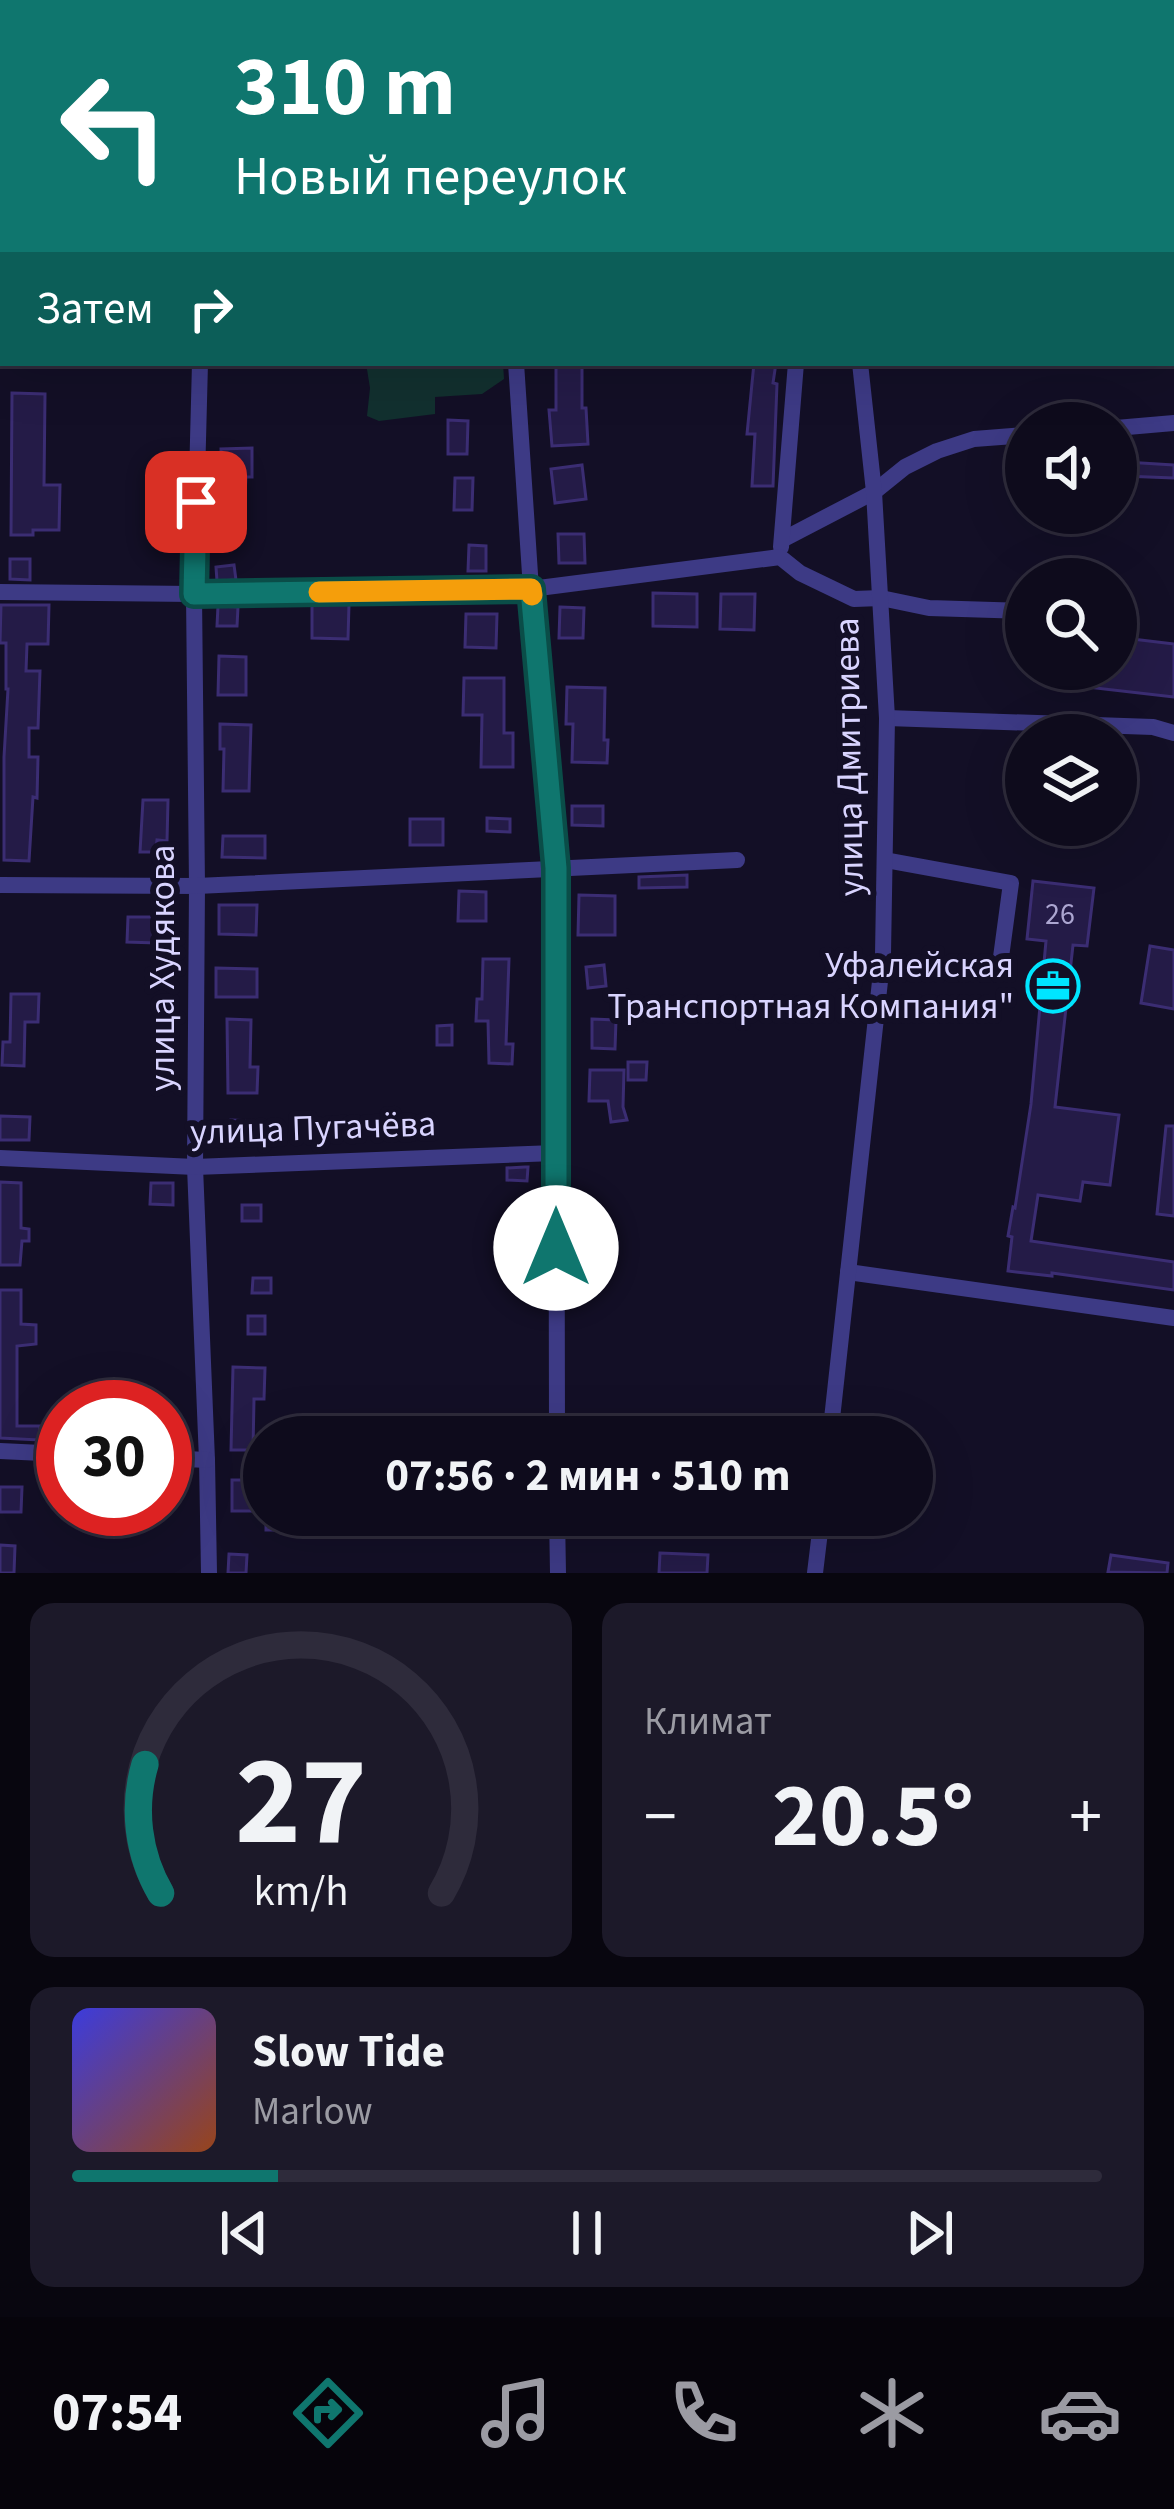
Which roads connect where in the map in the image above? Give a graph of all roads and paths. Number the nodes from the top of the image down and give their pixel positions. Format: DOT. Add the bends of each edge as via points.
graph roads {
  1 [pos="200,366"];
  2 [pos="516,366"];
  3 [pos="796,366"];
  4 [pos="860,366"];
  5 [pos="1174,423"];
  6 [pos="1137,426"];
  7 [pos="1005,437"];
  8 [pos="874,492"];
  9 [pos="781,548"];
  10 [pos="531,589"];
  11 [pos="0,592"];
  12 [pos="194,594"];
  13 [pos="881,598"];
  14 [pos="1005,610"];
  15 [pos="887,718"];
  16 [pos="1174,733"];
  17 [pos="737,860"];
  18 [pos="885,860"];
  19 [pos="556,868"];
  20 [pos="0,885"];
  21 [pos="197,886"];
  22 [pos="999,972"];
  23 [pos="555,1153"];
  24 [pos="0,1158"];
  25 [pos="195,1166"];
  26 [pos="848,1272"];
  27 [pos="1174,1318"];
  28 [pos="557,1416"];
  29 [pos="832,1416"];
  30 [pos="0,1451"];
  31 [pos="36,1453"];
  32 [pos="192,1459"];
  33 [pos="207,1460"];
  34 [pos="557,1536"];
  35 [pos="819,1536"];
  36 [pos="208,1573"];
  37 [pos="558,1573"];
  38 [pos="815,1573"];
  1 -- 12 [label="street, улица Худякова"];
  2 -- 10 [label="street"];
  3 -- 9 [label="street"];
  4 -- 8 [label="street, улица Дмитриева"];
  5 -- 6 [label="street"];
  7 -- 8 [label="street" via="937,451"];
  8 -- 9 [label="street"];
  8 -- 13 [label="street, улица Дмитриева"];
  9 -- 10 [label="street"];
  9 -- 13 [label="street" via="800,573 854,599"];
  10 -- 12 [label="street"];
  10 -- 19 [label="street"];
  11 -- 12 [label="street"];
  12 -- 21 [label="street, улица Худякова"];
  13 -- 14 [label="street"];
  13 -- 15 [label="street, улица Дмитриева"];
  15 -- 16 [label="street"];
  15 -- 18 [label="street, улица Дмитриева"];
  17 -- 19 [label="street"];
  18 -- 22 [label="street" via="1011,883"];
  18 -- 26 [label="street, улица Дмитриева" via="883,954"];
  19 -- 21 [label="street"];
  19 -- 23 [label="street"];
  20 -- 21 [label="street"];
  21 -- 25 [label="street, улица Худякова"];
  23 -- 25 [label="street, улица Пугачёва"];
  23 -- 28 [label="street"];
  24 -- 25 [label="street, улица Пугачёва"];
  25 -- 33 [label="street, улица Худякова"];
  26 -- 27 [label="street"];
  26 -- 29 [label="street, улица Дмитриева"];
  30 -- 31 [label="street"];
  32 -- 33 [label="street"];
  33 -- 36 [label="street, улица Худякова"];
  34 -- 37 [label="street"];
  35 -- 38 [label="street"];
}
